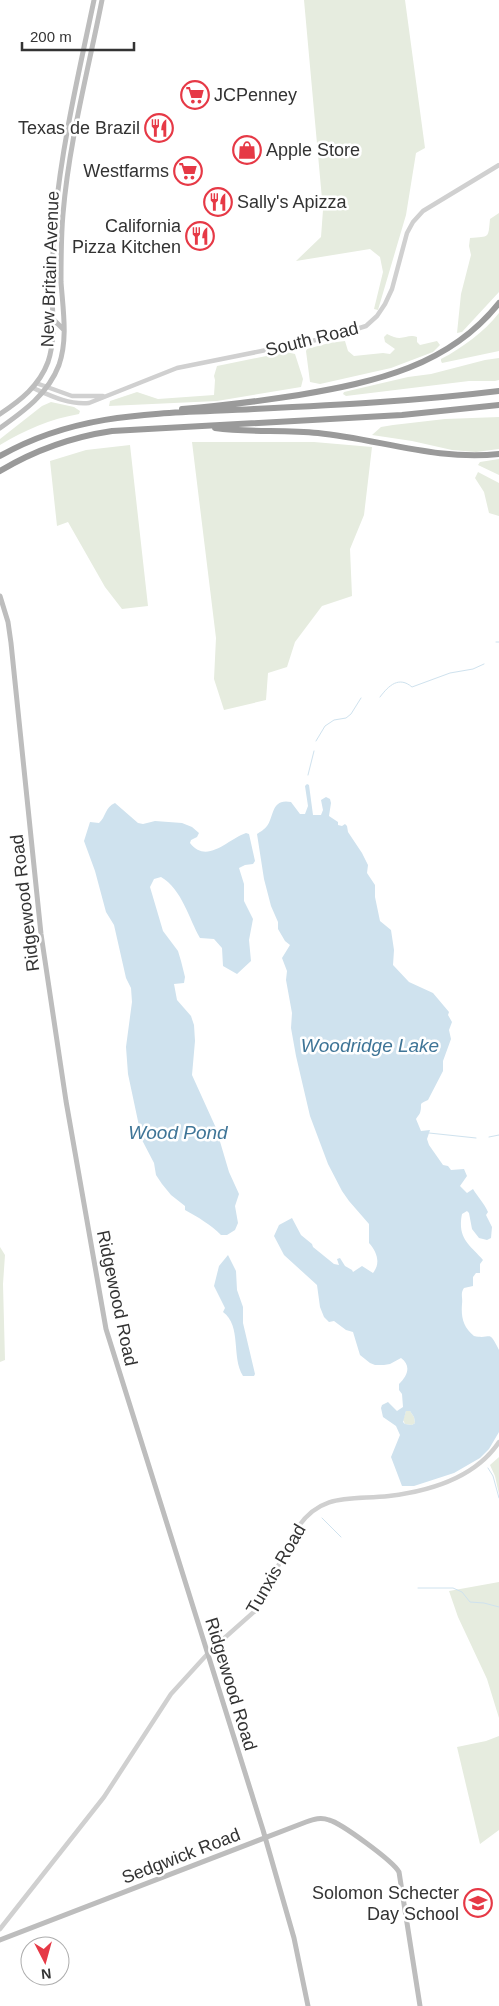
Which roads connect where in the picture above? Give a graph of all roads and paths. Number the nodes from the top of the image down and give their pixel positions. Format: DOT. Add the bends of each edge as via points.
graph roads {
  1 [pos="94,0"];
  2 [pos="102,0"];
  3 [pos="74,140"];
  4 [pos="65,145"];
  5 [pos="499,165"];
  6 [pos="54,236"];
  7 [pos="62,236"];
  8 [pos="499,304"];
  9 [pos="53,319"];
  10 [pos="64,330"];
  11 [pos="34,386"];
  12 [pos="47,388"];
  13 [pos="499,391"];
  14 [pos="43,393"];
  15 [pos="104,396"];
  16 [pos="499,405"];
  17 [pos="0,414"];
  18 [pos="150,414"];
  19 [pos="207,425"];
  20 [pos="0,428"];
  21 [pos="499,454"];
  22 [pos="0,456"];
  23 [pos="0,471"];
  24 [pos="0,596"];
  25 [pos="1,603"];
  26 [pos="499,1442"];
  27 [pos="207,1654"];
  28 [pos="265,1838"];
  29 [pos="0,1929"];
  30 [pos="0,1940"];
  31 [pos="308,2006"];
  32 [pos="420,2006"];
  1 -- 4 [label="main road, New Britain Avenue"];
  2 -- 3 [label="main road, New Britain Avenue"];
  3 -- 4 [label="main road"];
  3 -- 7 [label="main road, New Britain Avenue"];
  4 -- 6 [label="main road, New Britain Avenue"];
  5 -- 15 [label="street, South Road" via="423,211 413,222 392,289 377,316 366,326 331,337 177,368"];
  6 -- 7 [label="main road"];
  6 -- 9 [label="main road, New Britain Avenue"];
  7 -- 10 [label="main road, New Britain Avenue"];
  8 -- 18 [label="highway" via="470,333 449,348 384,378 299,395"];
  9 -- 10 [label="main road"];
  9 -- 11 [label="main road, New Britain Avenue" via="50,352"];
  10 -- 12 [label="main road, New Britain Avenue" via="60,360"];
  11 -- 12 [label="street, South Road"];
  11 -- 14 [label="street, South Road"];
  11 -- 17 [label="main road, New Britain Avenue"];
  12 -- 14 [label="main road, New Britain Avenue"];
  12 -- 15 [label="street, South Road" via="72,396"];
  13 -- 18 [label="highway" via="402,401"];
  14 -- 15 [label="street, South Road" via="82,404"];
  14 -- 20 [label="main road, New Britain Avenue" via="31,406"];
  16 -- 19 [label="highway" via="414,414"];
  18 -- 22 [label="highway" via="67,427 35,438"];
  19 -- 21 [label="highway" via="221,429 329,434 448,455"];
  19 -- 23 [label="highway" via="88,435 43,449"];
  24 -- 25 [label="main road, Ridgewood Road"];
  25 -- 27 [label="main road, Ridgewood Road" via="12,643 43,950 67,1110 106,1329"];
  26 -- 27 [label="street, Tunxis Road" via="481,1463 453,1480 397,1495 334,1500 312,1511 298,1527 255,1611"];
  27 -- 28 [label="main road, Ridgewood Road"];
  27 -- 29 [label="street, Tunxis Road" via="171,1694 104,1797"];
  28 -- 30 [label="main road, Sedgwick Road"];
  28 -- 31 [label="main road, Ridgewood Road" via="294,1938"];
  28 -- 32 [label="main road, Sedgwick Road" via="324,1818 393,1864 400,1874"];
}
